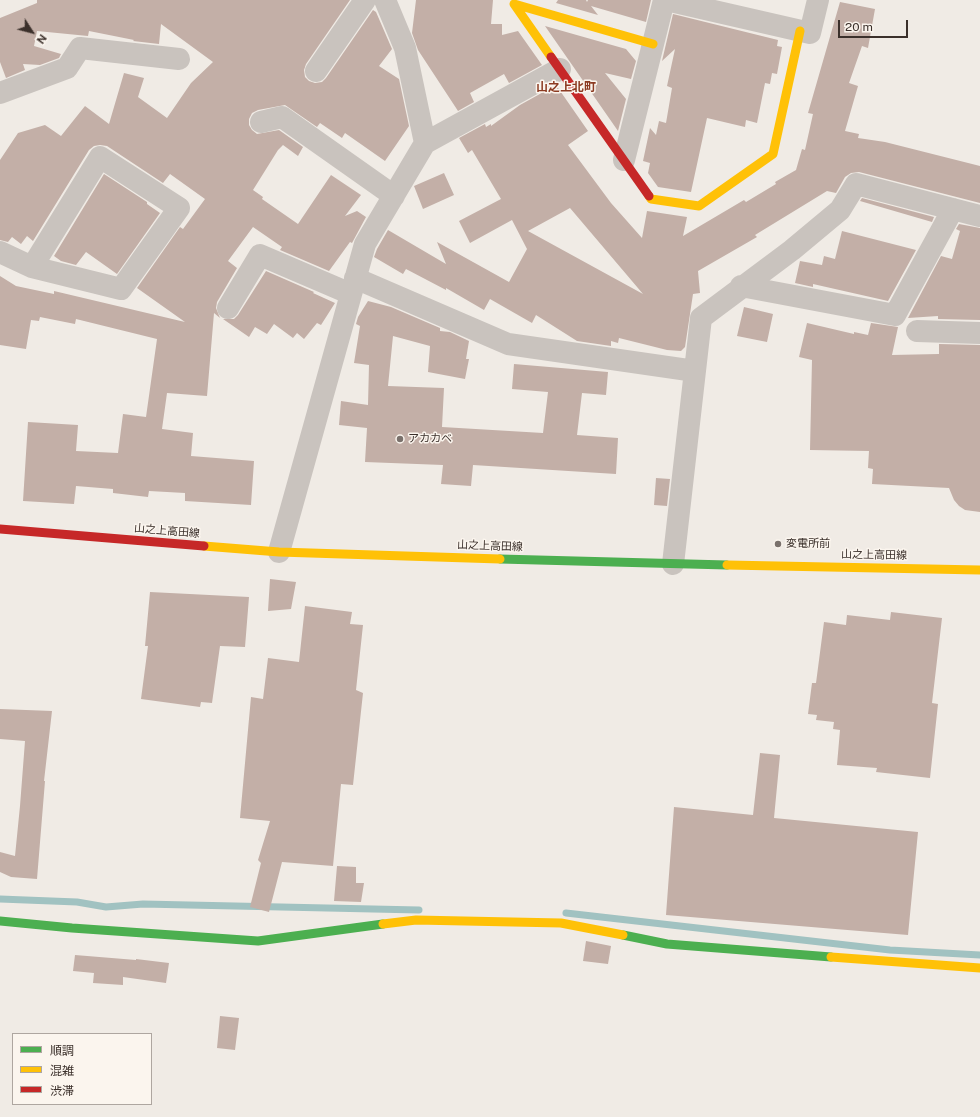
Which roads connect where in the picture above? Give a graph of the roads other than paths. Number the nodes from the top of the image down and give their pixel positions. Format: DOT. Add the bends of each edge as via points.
graph roads {
  1 [pos="365,0"];
  2 [pos="384,0"];
  3 [pos="665,0"];
  4 [pos="818,0"];
  5 [pos="800,31"];
  6 [pos="653,44"];
  7 [pos="179,59"];
  8 [pos="560,69"];
  9 [pos="316,71"];
  10 [pos="0,93"];
  11 [pos="261,122"];
  12 [pos="425,143"];
  13 [pos="624,160"];
  14 [pos="394,196"];
  15 [pos="953,209"];
  16 [pos="980,216"];
  17 [pos="0,252"];
  18 [pos="32,267"];
  19 [pos="353,286"];
  20 [pos="741,286"];
  21 [pos="228,308"];
  22 [pos="917,331"];
  23 [pos="980,333"];
  24 [pos="695,371"];
  25 [pos="0,529"];
  26 [pos="279,552"];
  27 [pos="673,564"];
  28 [pos="980,570"];
  29 [pos="0,921"];
  30 [pos="980,968"];
  1 -- 9 [label="street"];
  2 -- 12 [label="street" via="406,48"];
  3 -- 5 [label="street"];
  3 -- 6 [label="street"];
  4 -- 5 [label="street" via="810,33"];
  5 -- 13 [label="street" via="773,154 699,206 651,199"];
  6 -- 8 [label="street" via="514,4"];
  6 -- 13 [label="street"];
  7 -- 10 [label="street" via="80,48 67,68"];
  8 -- 12 [label="street"];
  8 -- 13 [label="street"];
  11 -- 14 [label="street" via="282,117"];
  12 -- 14 [label="street"];
  14 -- 19 [label="street" via="365,244"];
  15 -- 16 [label="street"];
  15 -- 20 [label="street" via="856,184 840,210 792,250"];
  15 -- 20 [label="street" via="895,315"];
  17 -- 18 [label="street"];
  18 -- 18 [label="street" via="121,289 179,208 100,157"];
  19 -- 21 [label="street" via="260,255"];
  19 -- 24 [label="street" via="508,344"];
  19 -- 26 [label="street"];
  20 -- 24 [label="street" via="701,318"];
  22 -- 23 [label="street"];
  24 -- 27 [label="street"];
  25 -- 26 [label="street, 山之上高田線"];
  26 -- 27 [label="street, 山之上高田線"];
  27 -- 28 [label="street, 山之上高田線"];
  29 -- 30 [label="street" via="258,941 416,920 561,923 667,944"];
}
